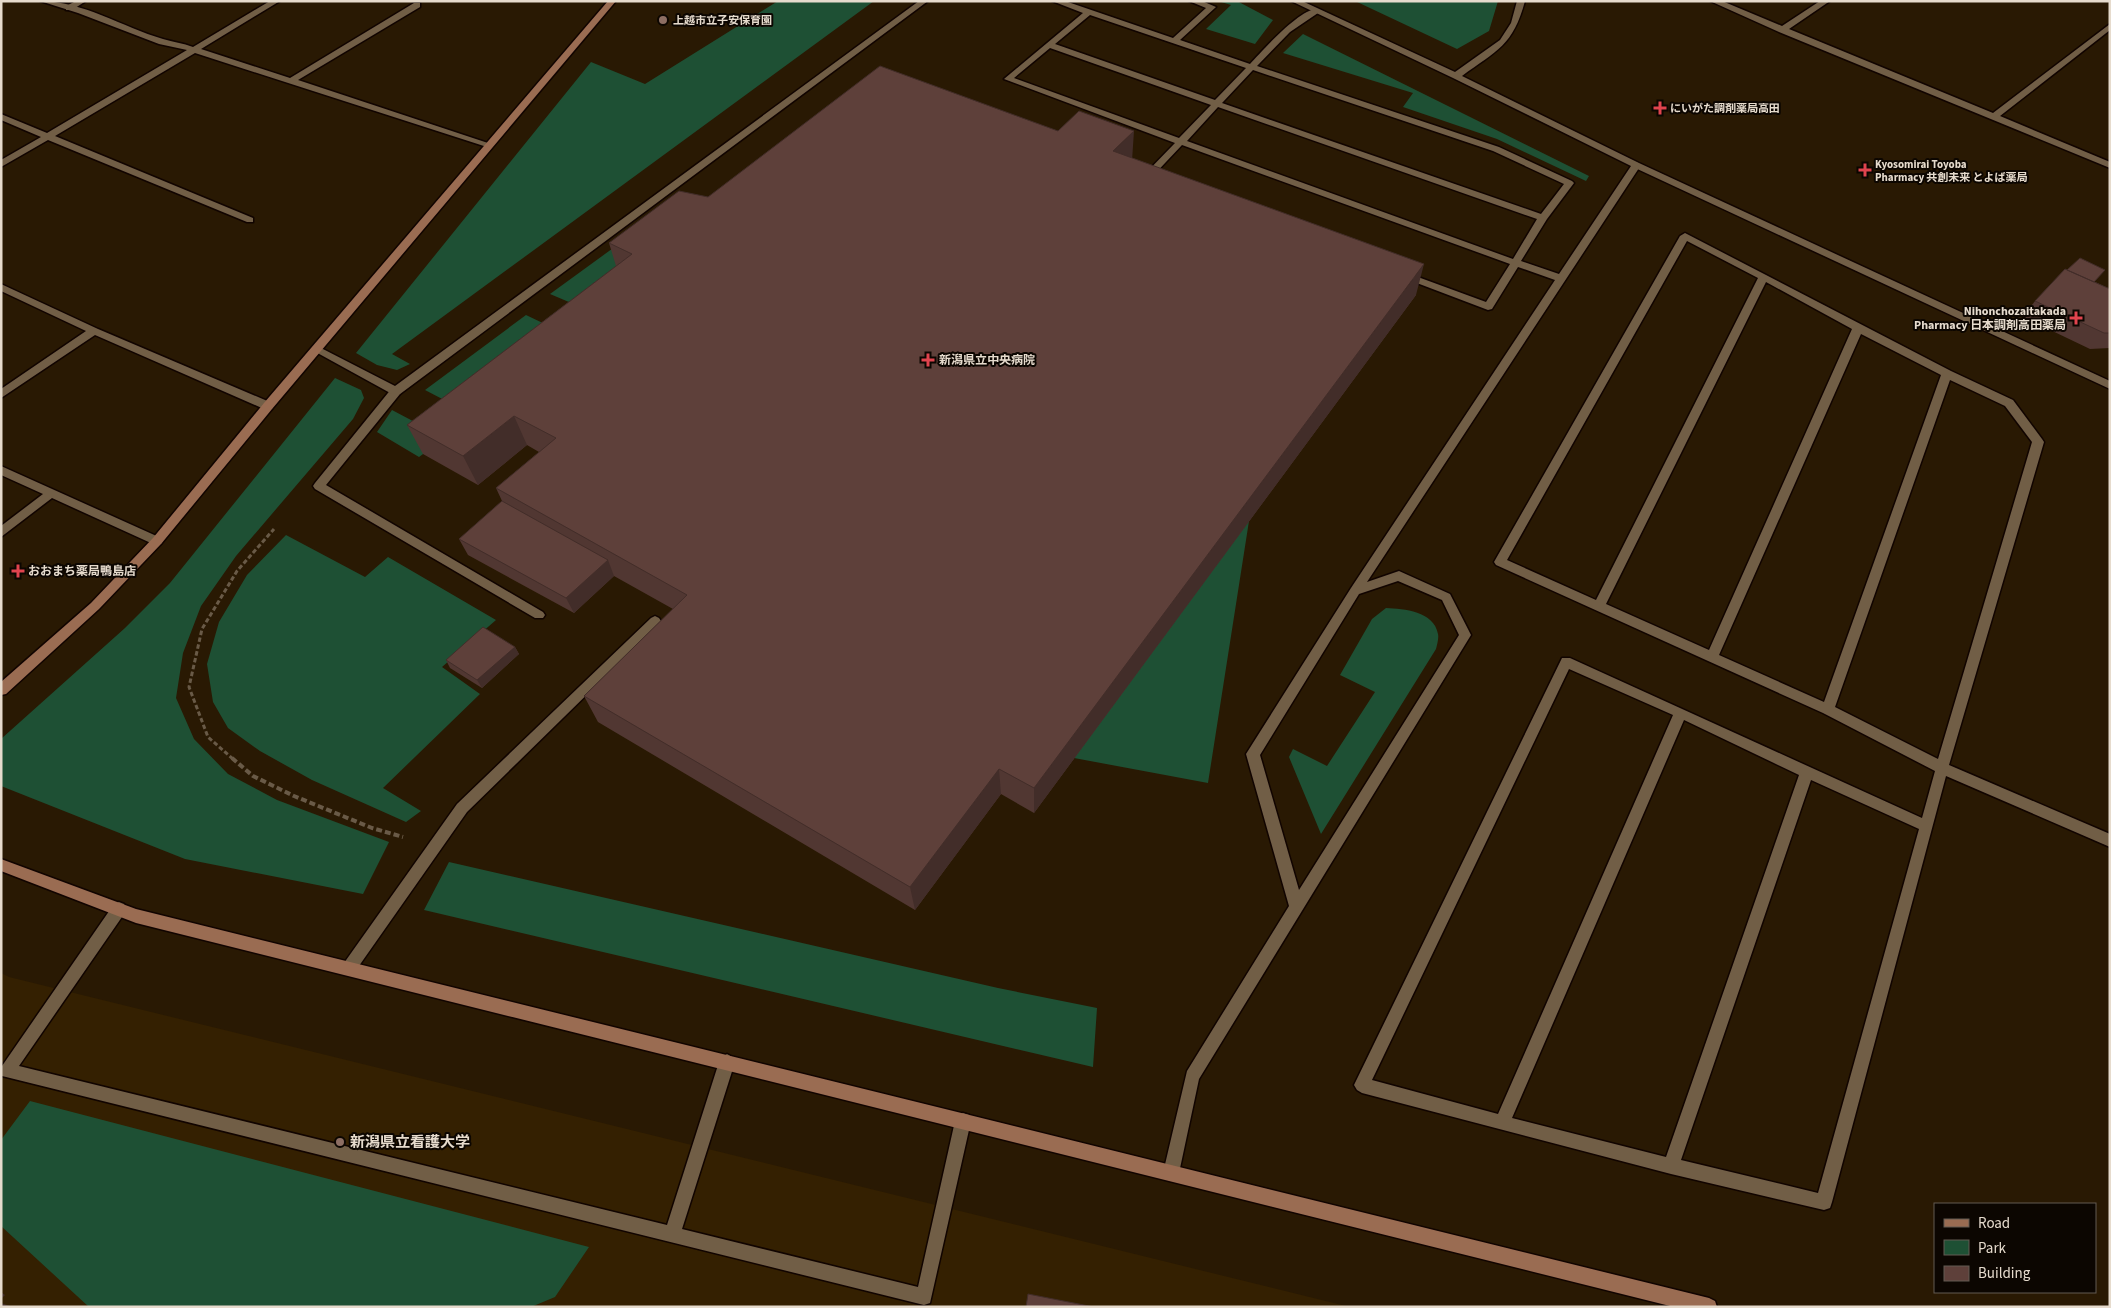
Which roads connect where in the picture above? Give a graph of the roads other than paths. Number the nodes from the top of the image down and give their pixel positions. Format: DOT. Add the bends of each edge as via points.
graph roads {
  1 [pos="44,1"];
  2 [pos="82,1"];
  3 [pos="276,1"];
  4 [pos="924,1"];
  5 [pos="1056,1"];
  6 [pos="1192,1"];
  7 [pos="1295,1"];
  8 [pos="1522,1"];
  9 [pos="1714,1"];
  10 [pos="1826,1"];
  11 [pos="610,2"];
  12 [pos="417,5"];
  13 [pos="69,8"];
  14 [pos="1315,11"];
  15 [pos="1089,12"];
  16 [pos="2110,26"];
  17 [pos="1782,30"];
  18 [pos="1175,40"];
  19 [pos="1050,45"];
  20 [pos="195,50"];
  21 [pos="1252,66"];
  22 [pos="1456,76"];
  23 [pos="290,81"];
  24 [pos="1217,102"];
  25 [pos="1,117"];
  26 [pos="1994,118"];
  27 [pos="47,137"];
  28 [pos="1180,141"];
  29 [pos="490,145"];
  30 [pos="1,164"];
  31 [pos="1636,165"];
  32 [pos="2110,165"];
  33 [pos="1155,181"];
  34 [pos="1543,218"];
  35 [pos="250,220"];
  36 [pos="1516,263"];
  37 [pos="1396,272"];
  38 [pos="1764,277"];
  39 [pos="1562,279"];
  40 [pos="4,292"];
  41 [pos="1858,328"];
  42 [pos="94,331"];
  43 [pos="317,350"];
  44 [pos="1947,374"];
  45 [pos="2110,385"];
  46 [pos="396,390"];
  47 [pos="1,394"];
  48 [pos="268,406"];
  49 [pos="1,470"];
  50 [pos="50,494"];
  51 [pos="1,533"];
  52 [pos="157,541"];
  53 [pos="1355,591"];
  54 [pos="1599,606"];
  55 [pos="539,615"];
  56 [pos="655,622"];
  57 [pos="1712,657"];
  58 [pos="1,690"];
  59 [pos="1828,709"];
  60 [pos="1681,713"];
  61 [pos="1942,768"];
  62 [pos="1807,772"];
  63 [pos="1926,826"];
  64 [pos="2110,841"];
  65 [pos="1,865"];
  66 [pos="1297,907"];
  67 [pos="118,908"];
  68 [pos="349,968"];
  69 [pos="726,1062"];
  70 [pos="4,1073"];
  71 [pos="963,1121"];
  72 [pos="1502,1123"];
  73 [pos="1671,1166"];
  74 [pos="1171,1173"];
  75 [pos="672,1235"];
  76 [pos="1709,1307"];
  1 -- 13 [label="street"];
  2 -- 13 [label="street"];
  3 -- 20 [label="street"];
  4 -- 46 [label="street"];
  5 -- 15 [label="street"];
  6 -- 18 [label="street" via="1212,7"];
  7 -- 14 [label="street"];
  8 -- 22 [label="street" via="1515,23 1503,42"];
  9 -- 17 [label="street"];
  10 -- 17 [label="street"];
  11 -- 29 [label="street"];
  12 -- 23 [label="street"];
  13 -- 20 [label="street" via="162,42"];
  14 -- 21 [label="street" via="1286,30"];
  14 -- 22 [label="street"];
  15 -- 18 [label="street"];
  15 -- 19 [label="street"];
  16 -- 26 [label="street"];
  17 -- 26 [label="street"];
  18 -- 21 [label="street"];
  19 -- 24 [label="street"];
  19 -- 28 [label="street" via="1008,79"];
  20 -- 23 [label="street"];
  20 -- 27 [label="street"];
  21 -- 24 [label="street"];
  21 -- 34 [label="street" via="1496,149 1569,183"];
  22 -- 31 [label="street"];
  23 -- 29 [label="street"];
  24 -- 28 [label="street"];
  24 -- 34 [label="street"];
  25 -- 27 [label="street"];
  26 -- 32 [label="street"];
  27 -- 30 [label="street"];
  27 -- 35 [label="street"];
  28 -- 33 [label="street" via="1145,178"];
  28 -- 36 [label="street"];
  29 -- 43 [label="street"];
  31 -- 39 [label="street"];
  31 -- 45 [label="street"];
  34 -- 36 [label="street"];
  36 -- 37 [label="street" via="1488,307"];
  36 -- 39 [label="street"];
  38 -- 41 [label="street"];
  38 -- 54 [label="street"];
  38 -- 54 [label="street" via="1685,236 1500,562"];
  39 -- 53 [label="street"];
  40 -- 42 [label="street"];
  41 -- 44 [label="street"];
  41 -- 57 [label="street"];
  42 -- 47 [label="street"];
  42 -- 48 [label="street"];
  43 -- 46 [label="street"];
  43 -- 48 [label="street"];
  44 -- 59 [label="street"];
  44 -- 61 [label="street" via="2008,403 2038,442"];
  46 -- 55 [label="street" via="319,486"];
  48 -- 52 [label="street"];
  49 -- 50 [label="street"];
  50 -- 51 [label="street"];
  50 -- 52 [label="street"];
  52 -- 58 [label="street" via="95,606"];
  53 -- 66 [label="street" via="1253,754"];
  53 -- 66 [label="street" via="1399,576 1446,597 1464,635"];
  54 -- 57 [label="street"];
  56 -- 68 [label="street" via="462,808"];
  57 -- 59 [label="street"];
  59 -- 61 [label="street"];
  60 -- 62 [label="street"];
  60 -- 72 [label="street"];
  60 -- 72 [label="street" via="1566,662 1362,1085"];
  61 -- 63 [label="street"];
  61 -- 64 [label="street"];
  62 -- 63 [label="street"];
  62 -- 73 [label="street"];
  63 -- 73 [label="street" via="1824,1202"];
  65 -- 67 [label="street"];
  66 -- 74 [label="street" via="1192,1076"];
  67 -- 68 [label="street" via="136,916"];
  67 -- 70 [label="street"];
  68 -- 69 [label="street"];
  69 -- 71 [label="street"];
  69 -- 75 [label="street"];
  70 -- 75 [label="street"];
  71 -- 74 [label="street"];
  71 -- 75 [label="street" via="924,1298"];
  72 -- 73 [label="street"];
  74 -- 76 [label="street"];
}
